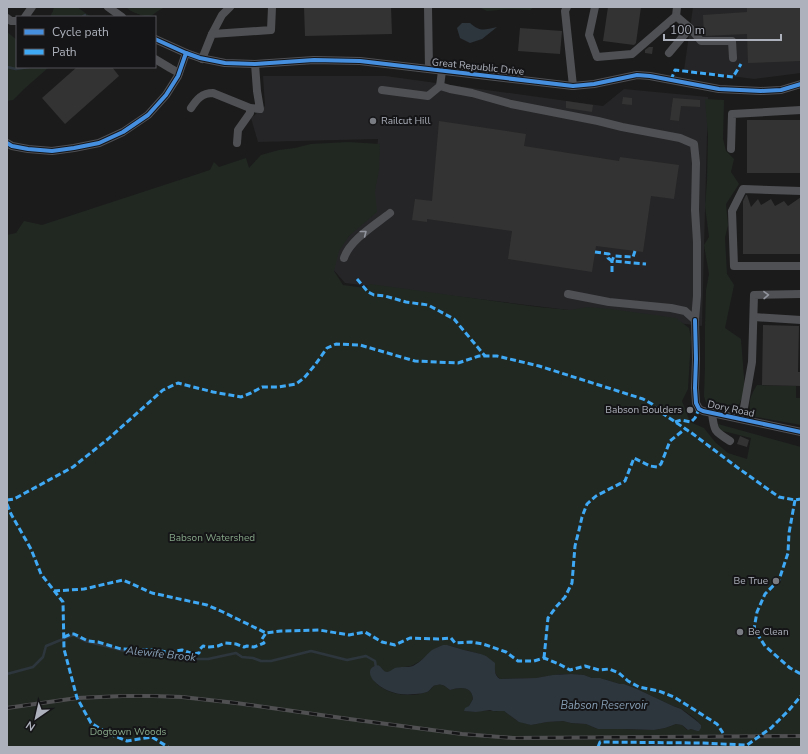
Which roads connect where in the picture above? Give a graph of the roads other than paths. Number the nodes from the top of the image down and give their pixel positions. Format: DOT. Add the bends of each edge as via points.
graph roads {
  1 [pos="32,7"];
  2 [pos="108,7"];
  3 [pos="230,7"];
  4 [pos="272,7"];
  5 [pos="428,7"];
  6 [pos="566,7"];
  7 [pos="595,7"];
  8 [pos="677,7"];
  9 [pos="26,16"];
  10 [pos="121,16"];
  11 [pos="676,16"];
  12 [pos="690,28"];
  13 [pos="212,34"];
  14 [pos="156,39"];
  15 [pos="186,53"];
  16 [pos="669,53"];
  17 [pos="733,58"];
  18 [pos="202,59"];
  19 [pos="156,60"];
  20 [pos="255,64"];
  21 [pos="429,69"];
  22 [pos="442,71"];
  23 [pos="179,73"];
  24 [pos="801,84"];
  25 [pos="440,86"];
  26 [pos="573,86"];
  27 [pos="382,90"];
  28 [pos="192,108"];
  29 [pos="250,108"];
  30 [pos="801,110"];
  31 [pos="237,143"];
  32 [pos="7,144"];
  33 [pos="731,149"];
  34 [pos="801,191"];
  35 [pos="390,213"];
  36 [pos="344,258"];
  37 [pos="801,266"];
  38 [pos="568,294"];
  39 [pos="801,294"];
  40 [pos="754,317"];
  41 [pos="695,320"];
  42 [pos="801,320"];
  43 [pos="712,413"];
  44 [pos="742,419"];
  45 [pos="801,432"];
  46 [pos="730,441"];
  1 -- 9 [label="street"];
  2 -- 10 [label="street"];
  3 -- 13 [label="street" via="222,15"];
  4 -- 13 [label="street" via="272,30"];
  5 -- 21 [label="street"];
  6 -- 26 [label="street"];
  7 -- 11 [label="street" via="589,35 597,57 632,54"];
  8 -- 11 [label="street"];
  11 -- 12 [label="street"];
  12 -- 16 [label="street"];
  12 -- 17 [label="street" via="701,41 732,41"];
  13 -- 18 [label="street"];
  14 -- 15 [label="street, Great Republic Drive"];
  15 -- 18 [label="street, Great Republic Drive"];
  15 -- 23 [label="street"];
  18 -- 20 [label="street, Great Republic Drive"];
  19 -- 23 [label="street"];
  20 -- 21 [label="street, Great Republic Drive" via="314,60"];
  20 -- 29 [label="street" via="260,109"];
  21 -- 22 [label="street, Great Republic Drive"];
  22 -- 25 [label="street"];
  22 -- 26 [label="street, Great Republic Drive"];
  23 -- 32 [label="street" via="166,95 148,116 99,143 52,151"];
  24 -- 26 [label="street, Great Republic Drive" via="761,92 719,89 637,75"];
  25 -- 27 [label="street" via="428,96"];
  25 -- 41 [label="street, Dory Road" via="510,104 680,138 694,144 697,242"];
  28 -- 29 [label="street" via="201,96 213,93"];
  29 -- 31 [label="street" via="250,113 238,130"];
  30 -- 33 [label="street" via="732,114"];
  34 -- 37 [label="street" via="743,190 732,211 734,266"];
  36 -- 35 [label="street, one-way" via="355,241"];
  38 -- 41 [label="street" via="609,302 671,308 685,311"];
  40 -- 39 [label="street, one-way" via="754,295"];
  40 -- 42 [label="street"];
  40 -- 44 [label="street" via="752,362"];
  41 -- 43 [label="street, Dory Road" via="696,403 699,409"];
  43 -- 44 [label="street, Dory Road"];
  43 -- 46 [label="street" via="714,428"];
  44 -- 45 [label="street, Dory Road"];
}
